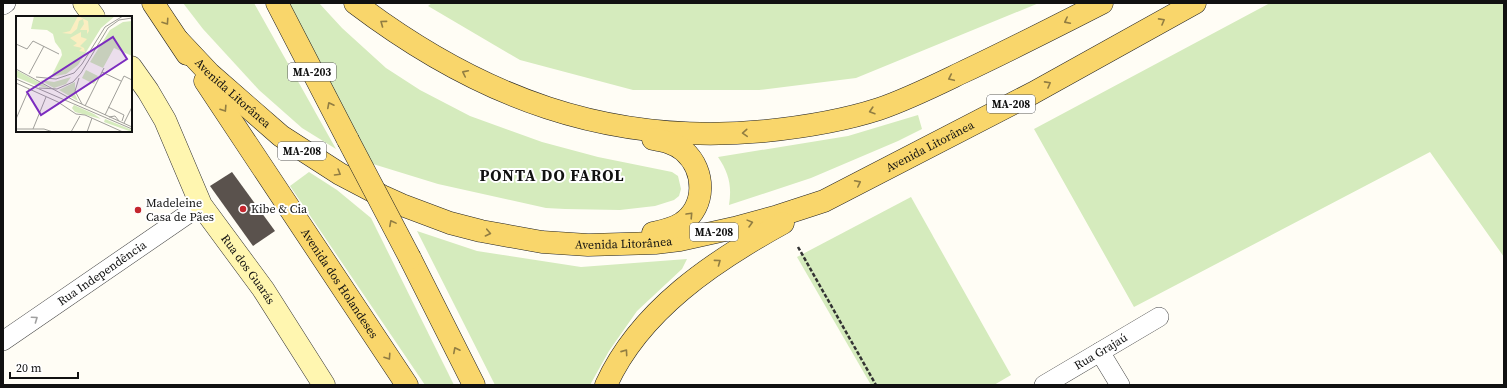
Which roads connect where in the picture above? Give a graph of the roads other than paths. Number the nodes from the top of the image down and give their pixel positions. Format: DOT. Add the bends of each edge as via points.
graph roads {
  1 [pos="6,3"];
  2 [pos="84,3"];
  3 [pos="153,3"];
  4 [pos="277,3"];
  5 [pos="355,3"];
  6 [pos="1102,3"];
  7 [pos="1195,3"];
  8 [pos="3,5"];
  9 [pos="93,16"];
  10 [pos="179,41"];
  11 [pos="132,68"];
  12 [pos="500,90"];
  13 [pos="824,201"];
  14 [pos="201,204"];
  15 [pos="601,245"];
  16 [pos="1158,318"];
  17 [pos="3,341"];
  18 [pos="1100,352"];
  19 [pos="324,385"];
  20 [pos="407,385"];
  21 [pos="474,385"];
  22 [pos="606,385"];
  23 [pos="1044,385"];
  24 [pos="1120,385"];
  1 -- 8 [label="street"];
  2 -- 9 [label="street"];
  3 -- 10 [label="main road, Avenida dos Holandeses, one-way"];
  21 -- 4 [label="main road, MA-203, one-way, bridge"];
  12 -- 5 [label="main road, one-way" via="440,61"];
  6 -- 12 [label="main road, one-way" via="909,98 850,118 818,124 741,133 703,134 642,130 579,117"];
  13 -- 7 [label="main road, Avenida Litorânea / MA-208, one-way"];
  10 -- 15 [label="main road, Avenida Litorânea / MA-208, one-way" via="243,105 281,136 340,174 382,196 427,215 481,231 542,242"];
  10 -- 20 [label="main road, Avenida dos Holandeses, one-way"];
  11 -- 14 [label="street, Rua dos Guarás" via="165,120"];
  15 -- 12 [label="main road, one-way" via="673,228 688,218 695,210 700,188 696,168 691,159 678,147 665,141 591,126"];
  15 -- 13 [label="main road, Avenida Litorânea / MA-208, one-way" via="680,240 756,222"];
  22 -- 13 [label="main road, one-way" via="625,351 642,330 693,280 764,233"];
  17 -- 14 [label="street, Rua Independência, one-way"];
  14 -- 19 [label="street, Rua dos Guarás" via="263,289"];
  16 -- 18 [label="street, Rua Grajaú"];
  18 -- 23 [label="street, Rua Grajaú"];
  18 -- 24 [label="street"];
}
